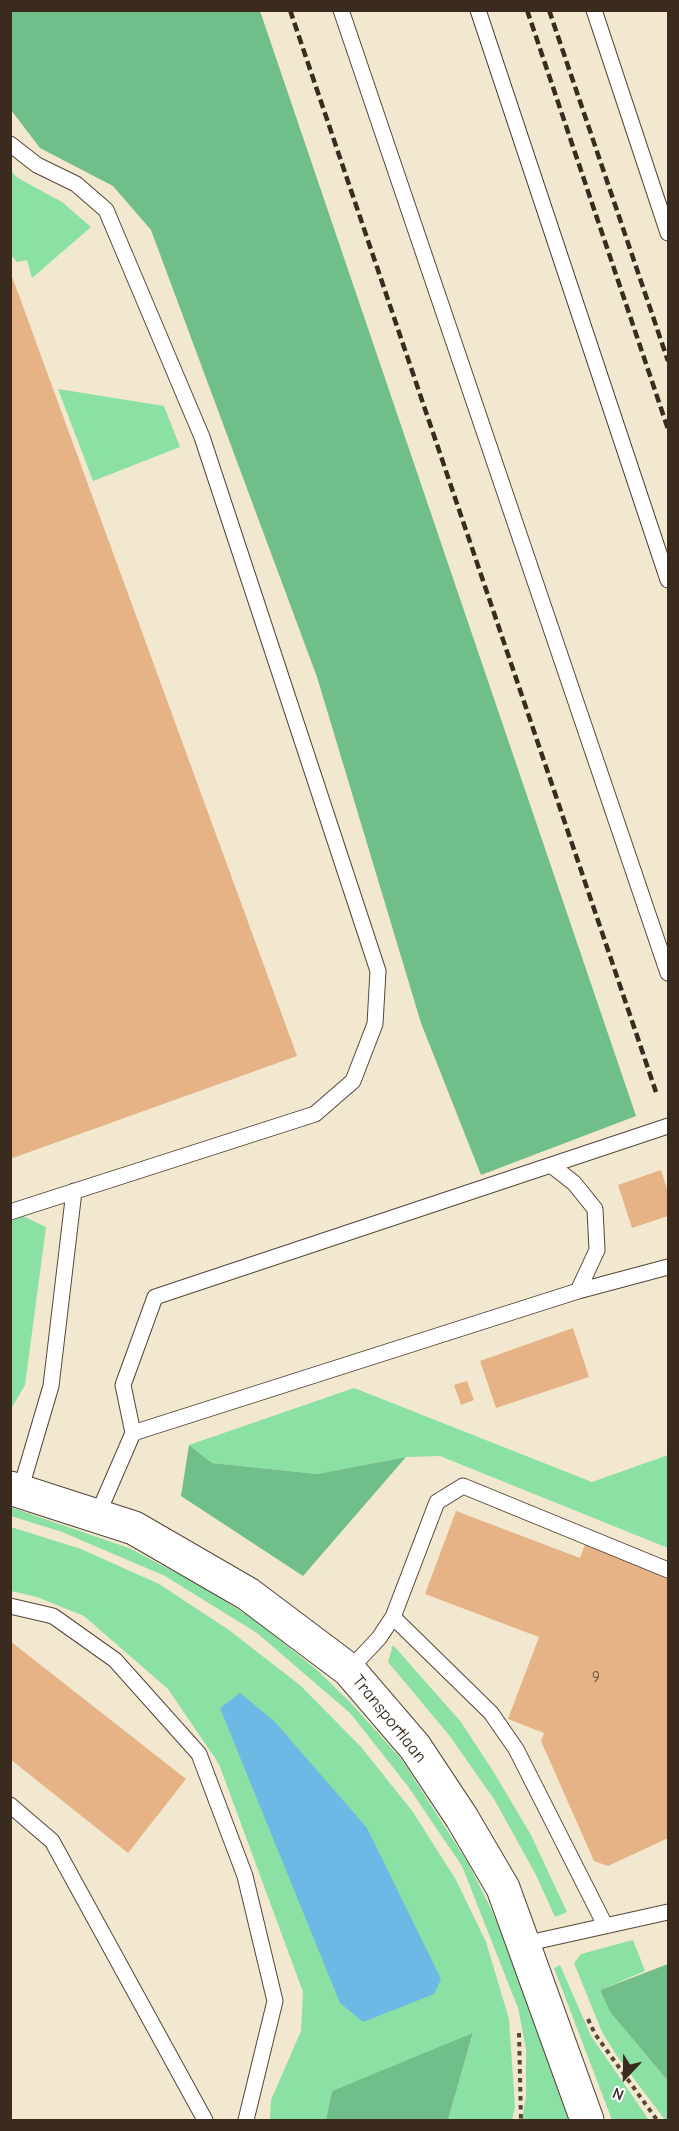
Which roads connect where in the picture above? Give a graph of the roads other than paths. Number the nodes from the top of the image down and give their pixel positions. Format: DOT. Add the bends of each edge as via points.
graph roads {
  1 [pos="340,10"];
  2 [pos="478,10"];
  3 [pos="594,10"];
  4 [pos="10,144"];
  5 [pos="669,233"];
  6 [pos="669,580"];
  7 [pos="669,973"];
  8 [pos="669,1126"];
  9 [pos="551,1165"];
  10 [pos="74,1191"];
  11 [pos="10,1212"];
  12 [pos="669,1267"];
  13 [pos="578,1291"];
  14 [pos="133,1433"];
  15 [pos="15,1490"];
  16 [pos="97,1516"];
  17 [pos="669,1570"];
  18 [pos="10,1606"];
  19 [pos="393,1617"];
  20 [pos="349,1670"];
  21 [pos="10,1805"];
  22 [pos="669,1912"];
  23 [pos="604,1925"];
  24 [pos="524,1944"];
  25 [pos="205,2121"];
  26 [pos="246,2121"];
  27 [pos="587,2121"];
  1 -- 7 [label="lane"];
  2 -- 6 [label="lane"];
  3 -- 5 [label="lane"];
  4 -- 10 [label="lane" via="38,165 76,184 106,210 202,437 378,971 375,1023 353,1082 315,1114"];
  8 -- 9 [label="lane"];
  9 -- 13 [label="lane" via="574,1183 595,1209 597,1250"];
  9 -- 14 [label="lane" via="155,1297 123,1386"];
  10 -- 11 [label="lane"];
  10 -- 15 [label="lane" via="51,1386"];
  12 -- 13 [label="lane"];
  13 -- 14 [label="lane"];
  14 -- 16 [label="lane"];
  15 -- 16 [label="street, Transportlaan"];
  16 -- 20 [label="street, Transportlaan" via="134,1528 248,1594"];
  17 -- 19 [label="lane" via="463,1486 437,1503"];
  18 -- 26 [label="lane" via="53,1616 115,1660 199,1754 245,1876 275,2001"];
  19 -- 20 [label="lane"];
  19 -- 23 [label="lane" via="497,1722 516,1749"];
  20 -- 24 [label="street, Transportlaan" via="415,1747 462,1818 503,1888"];
  21 -- 25 [label="lane" via="52,1841"];
  22 -- 23 [label="lane"];
  23 -- 24 [label="lane"];
  24 -- 27 [label="street, Transportlaan"];
}
